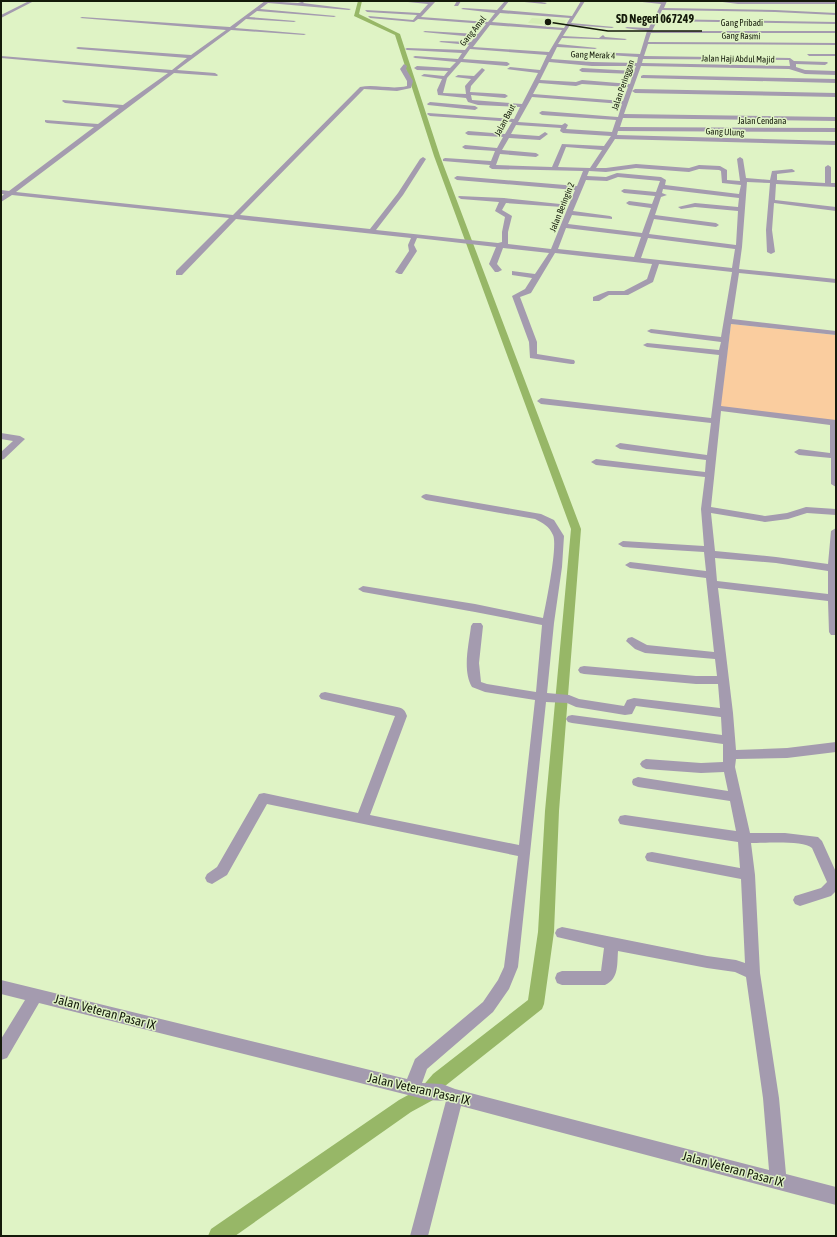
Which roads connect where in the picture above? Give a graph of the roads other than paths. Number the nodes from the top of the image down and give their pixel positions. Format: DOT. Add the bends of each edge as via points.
graph roads {
  1 [pos="32,1"];
  2 [pos="268,1"];
  3 [pos="400,1"];
  4 [pos="507,1"];
  5 [pos="516,1"];
  6 [pos="583,1"];
  7 [pos="635,1"];
  8 [pos="717,1"];
  9 [pos="733,1"];
  10 [pos="301,2"];
  11 [pos="433,2"];
  12 [pos="665,2"];
  13 [pos="545,3"];
  14 [pos="836,3"];
  15 [pos="396,5"];
  16 [pos="427,7"];
  17 [pos="349,9"];
  18 [pos="463,9"];
  19 [pos="662,9"];
  20 [pos="256,10"];
  21 [pos="367,10"];
  22 [pos="570,10"];
  23 [pos="577,10"];
  24 [pos="746,10"];
  25 [pos="421,14"];
  26 [pos="497,14"];
  27 [pos="836,14"];
  28 [pos="430,15"];
  29 [pos="439,15"];
  30 [pos="334,16"];
  31 [pos="453,16"];
  32 [pos="1,17"];
  33 [pos="523,17"];
  34 [pos="573,17"];
  35 [pos="82,18"];
  36 [pos="246,18"];
  37 [pos="370,18"];
  38 [pos="417,18"];
  39 [pos="435,20"];
  40 [pos="618,20"];
  41 [pos="294,21"];
  42 [pos="655,22"];
  43 [pos="743,22"];
  44 [pos="836,23"];
  45 [pos="431,24"];
  46 [pos="490,24"];
  47 [pos="700,24"];
  48 [pos="612,27"];
  49 [pos="428,28"];
  50 [pos="627,28"];
  51 [pos="232,29"];
  52 [pos="525,30"];
  53 [pos="836,32"];
  54 [pos="649,33"];
  55 [pos="304,34"];
  56 [pos="214,35"];
  57 [pos="222,36"];
  58 [pos="229,36"];
  59 [pos="480,36"];
  60 [pos="560,36"];
  61 [pos="676,37"];
  62 [pos="752,37"];
  63 [pos="836,37"];
  64 [pos="625,39"];
  65 [pos="441,42"];
  66 [pos="836,44"];
  67 [pos="472,46"];
  68 [pos="645,46"];
  69 [pos="78,48"];
  70 [pos="407,49"];
  71 [pos="697,49"];
  72 [pos="466,52"];
  73 [pos="550,54"];
  74 [pos="809,55"];
  75 [pos="641,56"];
  76 [pos="1,57"];
  77 [pos="192,57"];
  78 [pos="415,57"];
  79 [pos="688,58"];
  80 [pos="741,58"];
  81 [pos="836,58"];
  82 [pos="815,59"];
  83 [pos="460,60"];
  84 [pos="547,60"];
  85 [pos="792,63"];
  86 [pos="825,63"];
  87 [pos="507,64"];
  88 [pos="639,65"];
  89 [pos="404,66"];
  90 [pos="691,66"];
  91 [pos="550,67"];
  92 [pos="743,67"];
  93 [pos="417,68"];
  94 [pos="578,69"];
  95 [pos="452,70"];
  96 [pos="482,70"];
  97 [pos="510,70"];
  98 [pos="173,72"];
  99 [pos="636,73"];
  100 [pos="836,73"];
  101 [pos="541,74"];
  102 [pos="215,75"];
  103 [pos="424,76"];
  104 [pos="458,77"];
  105 [pos="643,77"];
  106 [pos="445,78"];
  107 [pos="474,78"];
  108 [pos="577,78"];
  109 [pos="836,81"];
  110 [pos="631,86"];
  111 [pos="635,91"];
  112 [pos="468,95"];
  113 [pos="530,95"];
  114 [pos="836,95"];
  115 [pos="505,96"];
  116 [pos="65,101"];
  117 [pos="625,103"];
  118 [pos="430,104"];
  119 [pos="476,105"];
  120 [pos="523,106"];
  121 [pos="124,107"];
  122 [pos="542,113"];
  123 [pos="430,114"];
  124 [pos="469,117"];
  125 [pos="620,117"];
  126 [pos="434,119"];
  127 [pos="836,119"];
  128 [pos="48,121"];
  129 [pos="514,122"];
  130 [pos="99,126"];
  131 [pos="836,130"];
  132 [pos="468,133"];
  133 [pos="614,133"];
  134 [pos="545,134"];
  135 [pos="507,136"];
  136 [pos="836,143"];
  137 [pos="465,147"];
  138 [pos="604,148"];
  139 [pos="499,151"];
  140 [pos="536,155"];
  141 [pos="423,159"];
  142 [pos="740,159"];
  143 [pos="446,160"];
  144 [pos="493,165"];
  145 [pos="828,167"];
  146 [pos="554,169"];
  147 [pos="590,169"];
  148 [pos="792,171"];
  149 [pos="584,178"];
  150 [pos="486,180"];
  151 [pos="772,181"];
  152 [pos="744,182"];
  153 [pos="832,185"];
  154 [pos="580,188"];
  155 [pos="518,190"];
  156 [pos="624,191"];
  157 [pos="659,191"];
  158 [pos="1,192"];
  159 [pos="11,193"];
  160 [pos="569,195"];
  161 [pos="577,196"];
  162 [pos="742,196"];
  163 [pos="460,197"];
  164 [pos="688,197"];
  165 [pos="1,200"];
  166 [pos="504,200"];
  167 [pos="772,201"];
  168 [pos="629,203"];
  169 [pos="560,206"];
  170 [pos="654,206"];
  171 [pos="681,207"];
  172 [pos="742,209"];
  173 [pos="836,209"];
  174 [pos="570,213"];
  175 [pos="234,216"];
  176 [pos="651,217"];
  177 [pos="610,218"];
  178 [pos="716,225"];
  179 [pos="565,226"];
  180 [pos="372,231"];
  181 [pos="415,236"];
  182 [pos="646,236"];
  183 [pos="503,244"];
  184 [pos="740,247"];
  185 [pos="554,250"];
  186 [pos="771,252"];
  187 [pos="637,260"];
  188 [pos="656,262"];
  189 [pos="498,270"];
  190 [pos="735,270"];
  191 [pos="399,272"];
  192 [pos="179,273"];
  193 [pos="515,273"];
  194 [pos="537,277"];
  195 [pos="836,281"];
  196 [pos="596,299"];
  197 [pos="727,321"];
  198 [pos="651,331"];
  199 [pos="836,333"];
  200 [pos="725,340"];
  201 [pos="647,345"];
  202 [pos="723,353"];
  203 [pos="571,362"];
  204 [pos="541,402"];
  205 [pos="716,408"];
  206 [pos="715,421"];
  207 [pos="835,423"];
  208 [pos="1,436"];
  209 [pos="620,446"];
  210 [pos="799,452"];
  211 [pos="835,456"];
  212 [pos="1,457"];
  213 [pos="711,458"];
  214 [pos="596,462"];
  215 [pos="710,475"];
  216 [pos="836,484"];
  217 [pos="426,497"];
  218 [pos="706,509"];
  219 [pos="836,512"];
  220 [pos="836,531"];
  221 [pos="623,544"];
  222 [pos="709,551"];
  223 [pos="630,565"];
  224 [pos="833,568"];
  225 [pos="712,579"];
  226 [pos="363,590"];
  227 [pos="834,592"];
  228 [pos="548,622"];
  229 [pos="477,626"];
  230 [pos="835,626"];
  231 [pos="632,641"];
  232 [pos="720,656"];
  233 [pos="584,670"];
  234 [pos="723,680"];
  235 [pos="325,696"];
  236 [pos="544,697"];
  237 [pos="727,713"];
  238 [pos="572,719"];
  239 [pos="729,740"];
  240 [pos="836,747"];
  241 [pos="729,761"];
  242 [pos="646,764"];
  243 [pos="638,782"];
  244 [pos="736,797"];
  245 [pos="362,819"];
  246 [pos="625,820"];
  247 [pos="744,838"];
  248 [pos="525,852"];
  249 [pos="652,857"];
  250 [pos="748,875"];
  251 [pos="212,878"];
  252 [pos="836,882"];
  253 [pos="800,900"];
  254 [pos="562,933"];
  255 [pos="612,944"];
  256 [pos="753,973"];
  257 [pos="562,978"];
  258 [pos="1,987"];
  259 [pos="36,995"];
  260 [pos="1,1053"];
  261 [pos="412,1088"];
  262 [pos="442,1093"];
  263 [pos="778,1181"];
  264 [pos="836,1196"];
  265 [pos="418,1236"];
  1 -- 32 [label="street"];
  2 -- 10 [label="street"];
  2 -- 20 [label="street"];
  3 -- 11 [label="street"];
  4 -- 26 [label="street, Gang Amal"];
  5 -- 13 [label="street"];
  6 -- 23 [label="street, Jalan Baut"];
  7 -- 12 [label="street"];
  8 -- 9 [label="street"];
  9 -- 14 [label="street"];
  10 -- 17 [label="street"];
  11 -- 16 [label="street"];
  12 -- 19 [label="street, Jalan Peringgan"];
  15 -- 16 [label="street"];
  16 -- 25 [label="street"];
  18 -- 26 [label="street"];
  19 -- 24 [label="street"];
  19 -- 42 [label="street, Jalan Peringgan"];
  20 -- 30 [label="street"];
  20 -- 36 [label="street"];
  21 -- 25 [label="street"];
  22 -- 23 [label="street"];
  23 -- 34 [label="street, Jalan Baut"];
  24 -- 27 [label="street"];
  24 -- 43 [label="street" via="739,19"];
  25 -- 38 [label="street"];
  26 -- 33 [label="street"];
  26 -- 34 [label="street"];
  26 -- 46 [label="street, Gang Amal"];
  28 -- 29 [label="street"];
  29 -- 31 [label="street"];
  29 -- 39 [label="street"];
  34 -- 60 [label="street, Jalan Baut"];
  35 -- 51 [label="street"];
  36 -- 41 [label="street"];
  36 -- 51 [label="street"];
  37 -- 38 [label="street" via="415,21"];
  38 -- 39 [label="street"];
  39 -- 45 [label="street"];
  39 -- 46 [label="street"];
  40 -- 42 [label="street"];
  42 -- 43 [label="street"];
  42 -- 47 [label="street"];
  42 -- 54 [label="street, Jalan Peringgan"];
  43 -- 44 [label="street"];
  46 -- 59 [label="street, Gang Amal"];
  46 -- 60 [label="street" via="517,24"];
  48 -- 60 [label="street"];
  49 -- 59 [label="street" via="425,32"];
  50 -- 54 [label="street"];
  51 -- 55 [label="street"];
  51 -- 57 [label="street"];
  52 -- 60 [label="street"];
  53 -- 54 [label="street, Gang Pribadi"];
  54 -- 61 [label="street"];
  54 -- 68 [label="street, Jalan Peringgan"];
  56 -- 57 [label="street"];
  57 -- 58 [label="street"];
  57 -- 77 [label="street"];
  59 -- 67 [label="street, Gang Amal"];
  60 -- 64 [label="street"];
  60 -- 73 [label="street, Jalan Baut"];
  60 -- 75 [label="street" via="595,50"];
  62 -- 63 [label="street"];
  65 -- 67 [label="street"];
  66 -- 68 [label="street, Gang Rasmi"];
  67 -- 72 [label="street, Gang Amal"];
  67 -- 73 [label="street"];
  68 -- 71 [label="street"];
  68 -- 75 [label="street, Jalan Peringgan"];
  69 -- 77 [label="street"];
  70 -- 72 [label="street"];
  72 -- 83 [label="street, Gang Amal"];
  73 -- 84 [label="street, Jalan Baut"];
  74 -- 81 [label="street"];
  75 -- 79 [label="street"];
  75 -- 88 [label="street, Jalan Peringgan"];
  76 -- 98 [label="street"];
  77 -- 98 [label="street"];
  78 -- 83 [label="street"];
  79 -- 80 [label="street"];
  79 -- 90 [label="street"];
  80 -- 85 [label="street"];
  80 -- 92 [label="street"];
  82 -- 85 [label="street"];
  83 -- 87 [label="street"];
  83 -- 95 [label="street, Gang Amal"];
  84 -- 88 [label="street, Gang Merak 4"];
  84 -- 101 [label="street, Jalan Baut"];
  85 -- 86 [label="street"];
  85 -- 92 [label="street, Jalan Haji Abdul Majid"];
  85 -- 100 [label="street, Jalan Haji Abdul Majid" via="805,72"];
  88 -- 90 [label="street, Jalan Haji Abdul Majid"];
  88 -- 99 [label="street, Jalan Peringgan"];
  89 -- 175 [label="street" via="403,69 410,81 409,87 362,88"];
  90 -- 92 [label="street, Jalan Haji Abdul Majid"];
  91 -- 101 [label="street"];
  93 -- 95 [label="street"];
  94 -- 99 [label="street"];
  95 -- 106 [label="street, Gang Amal"];
  96 -- 107 [label="street"];
  97 -- 101 [label="street"];
  98 -- 102 [label="street"];
  98 -- 121 [label="street"];
  99 -- 110 [label="street, Jalan Peringgan"];
  101 -- 108 [label="street"];
  101 -- 110 [label="street" via="576,84 582,82"];
  101 -- 113 [label="street, Jalan Baut"];
  103 -- 106 [label="street"];
  104 -- 107 [label="street"];
  105 -- 109 [label="street"];
  106 -- 112 [label="street" via="440,94"];
  107 -- 112 [label="street" via="468,86"];
  110 -- 117 [label="street, Jalan Peringgan"];
  111 -- 114 [label="street"];
  112 -- 115 [label="street"];
  112 -- 119 [label="street" via="470,101"];
  113 -- 117 [label="street"];
  113 -- 120 [label="street, Jalan Baut"];
  116 -- 121 [label="street"];
  117 -- 125 [label="street, Jalan Peringgan"];
  118 -- 119 [label="street"];
  119 -- 120 [label="street"];
  119 -- 124 [label="street"];
  120 -- 129 [label="street, Jalan Baut"];
  121 -- 130 [label="street"];
  122 -- 125 [label="street"];
  123 -- 124 [label="street"];
  124 -- 126 [label="street" via="465,121"];
  124 -- 129 [label="street"];
  125 -- 127 [label="street"];
  125 -- 133 [label="street, Jalan Peringgan"];
  128 -- 130 [label="street"];
  129 -- 133 [label="street" via="565,126 563,131"];
  129 -- 135 [label="street, Jalan Baut"];
  130 -- 159 [label="street"];
  131 -- 133 [label="street, Jalan Cendana"];
  132 -- 135 [label="street"];
  133 -- 136 [label="street, Gang Ulung" via="679,140"];
  133 -- 138 [label="street, Jalan Peringgan"];
  134 -- 135 [label="street" via="540,138"];
  135 -- 139 [label="street, Jalan Baut"];
  137 -- 139 [label="street"];
  138 -- 146 [label="street" via="564,145"];
  138 -- 147 [label="street, Jalan Peringgan"];
  139 -- 140 [label="street"];
  139 -- 144 [label="street, Jalan Baut"];
  141 -- 180 [label="street" via="401,194"];
  142 -- 152 [label="street"];
  143 -- 144 [label="street"];
  144 -- 146 [label="street"];
  144 -- 150 [label="street, Jalan Baut"];
  145 -- 153 [label="street"];
  146 -- 147 [label="street"];
  147 -- 149 [label="street, Jalan Beringin 2"];
  147 -- 152 [label="street" via="636,166 689,170 699,167 720,168 724,170 724,182"];
  148 -- 151 [label="street" via="774,172"];
  149 -- 154 [label="street, Jalan Beringin 2"];
  149 -- 157 [label="street" via="607,179 617,175 661,179 663,180"];
  150 -- 154 [label="street"];
  150 -- 155 [label="street" via="456,181"];
  151 -- 152 [label="street"];
  151 -- 153 [label="street"];
  151 -- 167 [label="street"];
  152 -- 162 [label="street"];
  154 -- 161 [label="street, Jalan Beringin 2"];
  156 -- 157 [label="street"];
  157 -- 162 [label="street"];
  157 -- 164 [label="street"];
  157 -- 170 [label="street"];
  158 -- 159 [label="street"];
  159 -- 165 [label="street"];
  159 -- 175 [label="street"];
  160 -- 161 [label="street"];
  161 -- 174 [label="street, Jalan Beringin 2"];
  162 -- 172 [label="street"];
  163 -- 166 [label="street"];
  166 -- 169 [label="street"];
  166 -- 183 [label="street" via="498,211 509,216"];
  167 -- 173 [label="street"];
  167 -- 186 [label="street" via="769,230"];
  168 -- 170 [label="street"];
  170 -- 176 [label="street"];
  171 -- 172 [label="street" via="695,205"];
  172 -- 184 [label="street"];
  174 -- 177 [label="street"];
  174 -- 179 [label="street, Jalan Beringin 2"];
  175 -- 180 [label="street"];
  175 -- 192 [label="street"];
  176 -- 178 [label="street"];
  176 -- 182 [label="street"];
  179 -- 182 [label="street"];
  179 -- 185 [label="street, Jalan Beringin 2"];
  180 -- 181 [label="street"];
  181 -- 183 [label="street"];
  181 -- 191 [label="street" via="411,245 413,250"];
  182 -- 184 [label="street"];
  182 -- 187 [label="street"];
  183 -- 185 [label="street"];
  183 -- 189 [label="street" via="493,264"];
  184 -- 190 [label="street"];
  185 -- 187 [label="street"];
  185 -- 194 [label="street, Jalan Beringin 2"];
  187 -- 188 [label="street"];
  188 -- 190 [label="street"];
  188 -- 196 [label="street" via="650,280 625,293 608,294"];
  190 -- 195 [label="street"];
  190 -- 197 [label="street"];
  193 -- 194 [label="street"];
  194 -- 203 [label="street, Jalan Beringin 2" via="528,291 516,296 533,342 533,356"];
  197 -- 199 [label="street"];
  197 -- 200 [label="street"];
  198 -- 200 [label="street"];
  200 -- 202 [label="street"];
  201 -- 202 [label="street"];
  202 -- 205 [label="street"];
  204 -- 206 [label="street"];
  205 -- 206 [label="street"];
  205 -- 207 [label="street"];
  206 -- 213 [label="street"];
  207 -- 211 [label="street"];
  208 -- 212 [label="street" via="20,439"];
  209 -- 213 [label="street"];
  210 -- 211 [label="street"];
  211 -- 216 [label="street"];
  213 -- 215 [label="street"];
  214 -- 215 [label="street"];
  215 -- 218 [label="street"];
  217 -- 228 [label="street" via="530,514 550,522 559,536"];
  218 -- 219 [label="street" via="765,519 788,516 806,510"];
  218 -- 222 [label="street"];
  220 -- 224 [label="street"];
  221 -- 222 [label="street"];
  222 -- 224 [label="street"];
  222 -- 225 [label="street"];
  223 -- 225 [label="street"];
  224 -- 227 [label="street"];
  225 -- 227 [label="street"];
  225 -- 232 [label="street"];
  226 -- 228 [label="street"];
  227 -- 230 [label="street"];
  228 -- 236 [label="street"];
  229 -- 236 [label="street" via="474,662 476,684 485,688"];
  231 -- 232 [label="street" via="645,649"];
  232 -- 234 [label="street"];
  233 -- 234 [label="street"];
  234 -- 237 [label="street"];
  235 -- 245 [label="street" via="397,711 401,716"];
  236 -- 237 [label="street" via="568,699 576,703 625,711 628,711 634,702"];
  236 -- 248 [label="street"];
  237 -- 239 [label="street"];
  238 -- 239 [label="street"];
  239 -- 241 [label="street"];
  240 -- 241 [label="street"];
  241 -- 242 [label="street" via="682,767"];
  241 -- 244 [label="street"];
  243 -- 244 [label="street"];
  244 -- 247 [label="street"];
  245 -- 248 [label="street"];
  245 -- 251 [label="street" via="264,798 222,871"];
  246 -- 247 [label="street"];
  247 -- 250 [label="street"];
  247 -- 252 [label="street" via="785,838 813,842"];
  248 -- 261 [label="street" via="511,967 504,984 488,1007 421,1064"];
  249 -- 250 [label="street"];
  250 -- 256 [label="street"];
  252 -- 253 [label="street" via="826,892"];
  254 -- 255 [label="street"];
  255 -- 256 [label="street" via="736,966"];
  255 -- 257 [label="street" via="608,976 597,980"];
  256 -- 263 [label="street" via="771,1098"];
  258 -- 259 [label="street, Jalan Veteran Pasar IX"];
  259 -- 260 [label="street"];
  259 -- 261 [label="street, Jalan Veteran Pasar IX"];
  261 -- 262 [label="street, Jalan Veteran Pasar IX"];
  262 -- 263 [label="street, Jalan Veteran Pasar IX"];
  262 -- 265 [label="street"];
  263 -- 264 [label="street, Jalan Veteran Pasar IX"];
}
